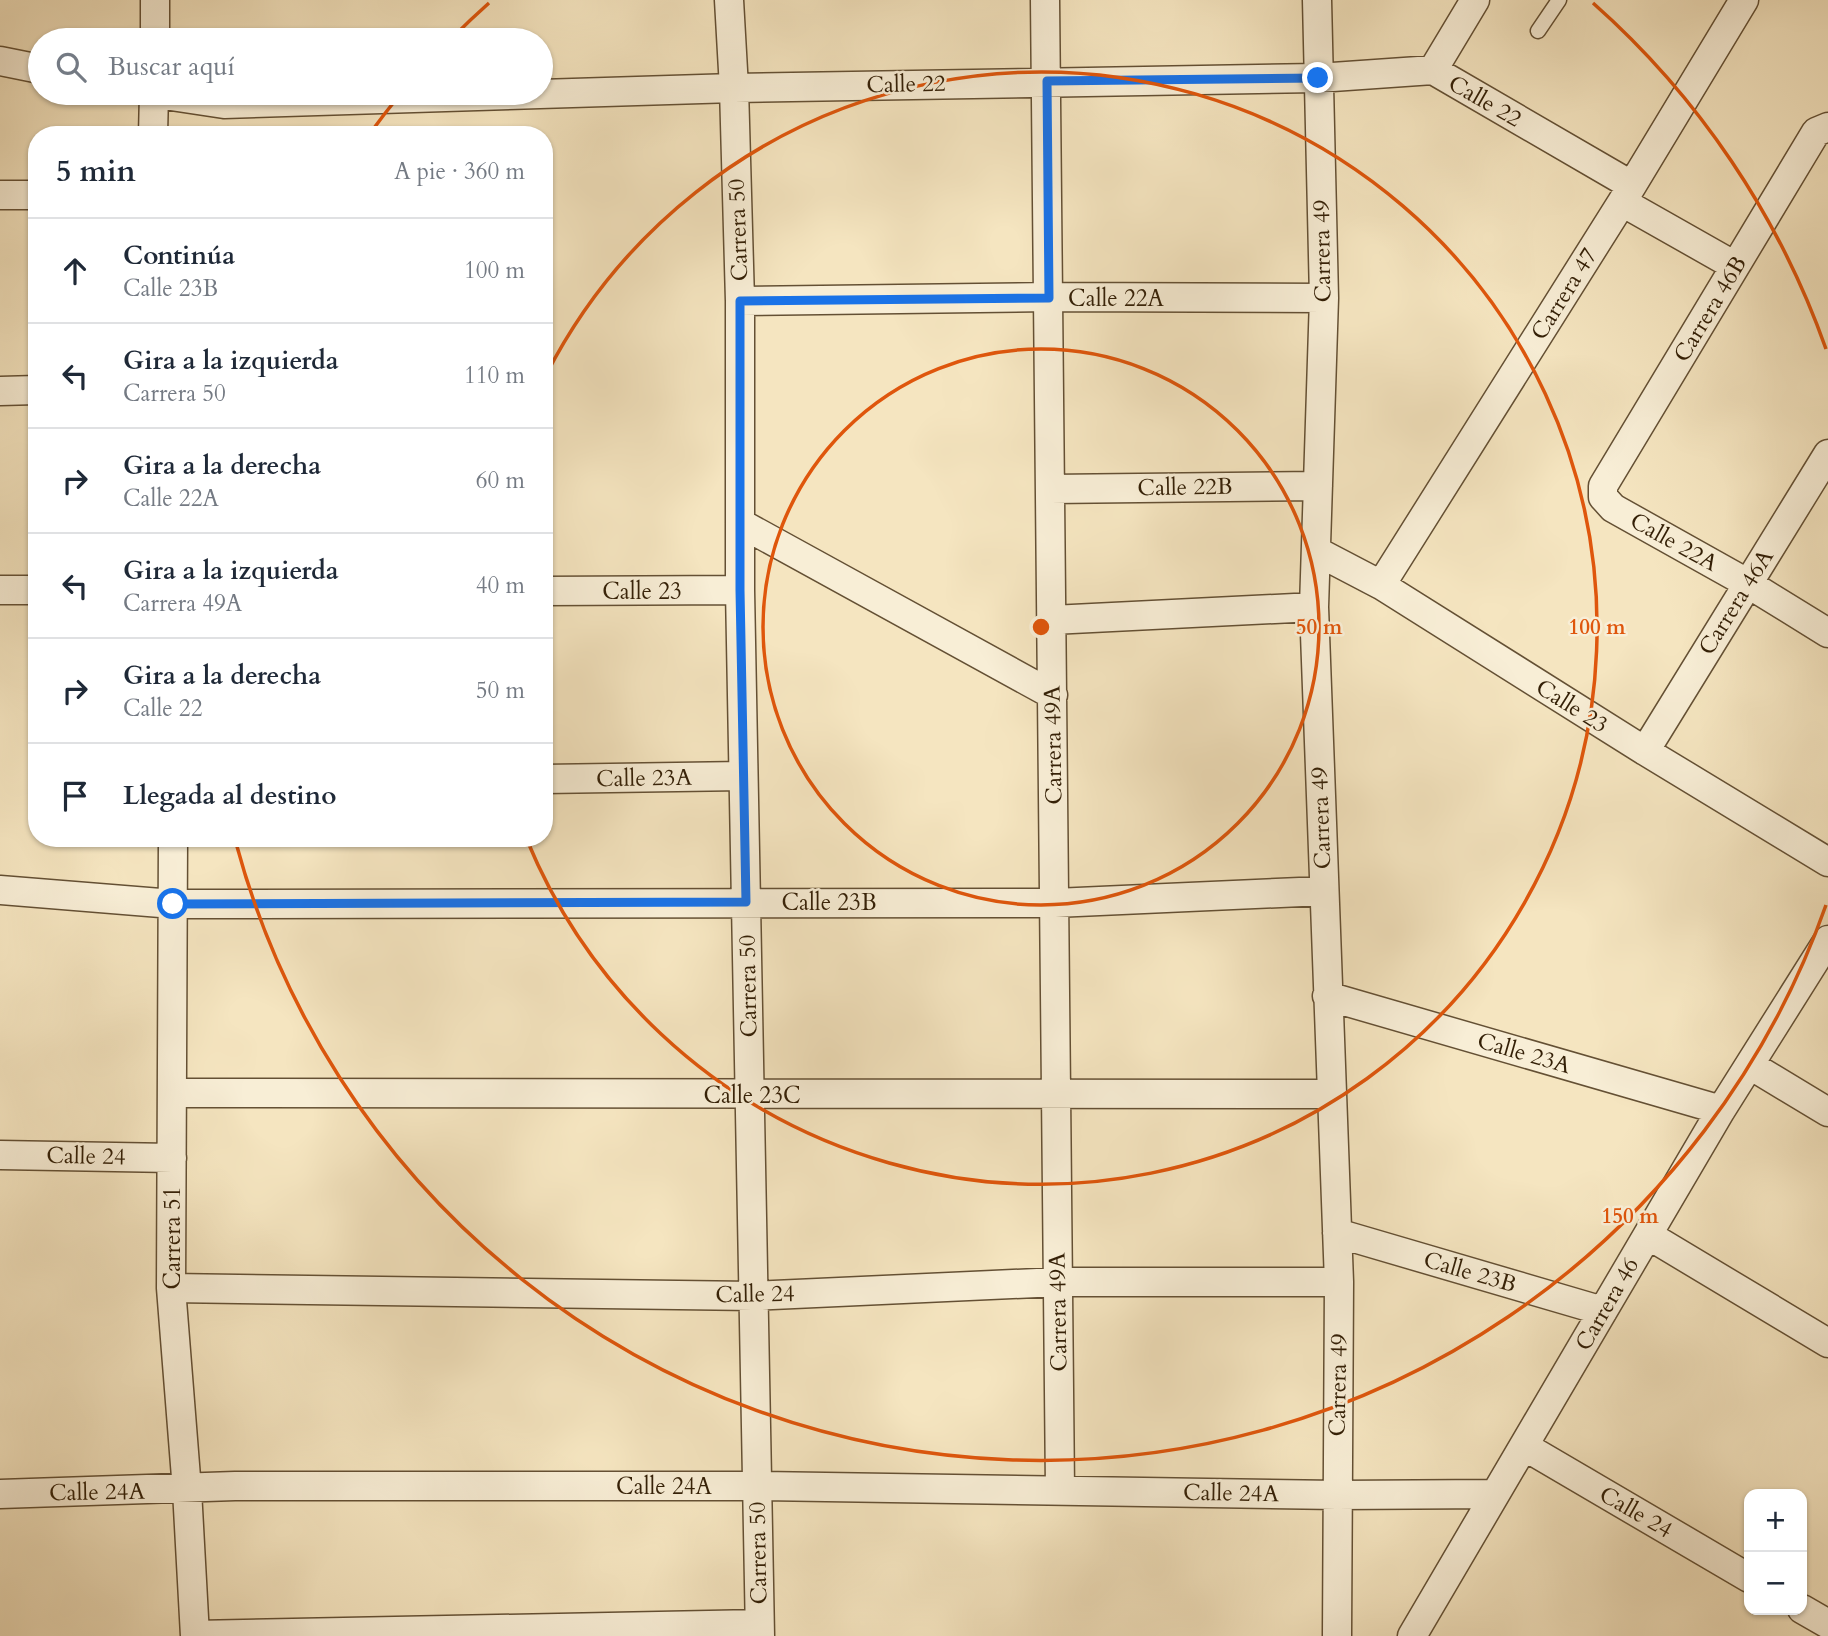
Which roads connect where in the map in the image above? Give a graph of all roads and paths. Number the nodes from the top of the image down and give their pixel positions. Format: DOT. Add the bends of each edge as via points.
graph roads {
  1 [pos="155,0"];
  2 [pos="729,0"];
  3 [pos="1045,0"];
  4 [pos="1317,0"];
  5 [pos="1475,0"];
  6 [pos="1559,0"];
  7 [pos="1744,0"];
  8 [pos="155,28"];
  9 [pos="1538,31"];
  10 [pos="0,61"];
  11 [pos="28,67"];
  12 [pos="1433,70"];
  13 [pos="1318,78"];
  14 [pos="1047,81"];
  15 [pos="734,88"];
  16 [pos="553,94"];
  17 [pos="153,105"];
  18 [pos="153,126"];
  19 [pos="1822,129"];
  20 [pos="1626,194"];
  21 [pos="0,195"];
  22 [pos="28,195"];
  23 [pos="1735,266"];
  24 [pos="1049,298"];
  25 [pos="1324,298"];
  26 [pos="740,301"];
  27 [pos="28,390"];
  28 [pos="0,391"];
  29 [pos="1828,454"];
  30 [pos="1318,486"];
  31 [pos="1603,486"];
  32 [pos="1051,489"];
  33 [pos="740,523"];
  34 [pos="1316,551"];
  35 [pos="1747,583"];
  36 [pos="1381,585"];
  37 [pos="0,590"];
  38 [pos="28,590"];
  39 [pos="740,590"];
  40 [pos="553,591"];
  41 [pos="1314,607"];
  42 [pos="1052,620"];
  43 [pos="1828,633"];
  44 [pos="1053,695"];
  45 [pos="1645,751"];
  46 [pos="743,776"];
  47 [pos="553,779"];
  48 [pos="173,847"];
  49 [pos="1828,862"];
  50 [pos="0,890"];
  51 [pos="1323,891"];
  52 [pos="746,902"];
  53 [pos="1055,903"];
  54 [pos="173,904"];
  55 [pos="1828,940"];
  56 [pos="1327,996"];
  57 [pos="1750,1065"];
  58 [pos="172,1093"];
  59 [pos="1056,1093"];
  60 [pos="1331,1094"];
  61 [pos="750,1095"];
  62 [pos="1721,1110"];
  63 [pos="1828,1112"];
  64 [pos="0,1155"];
  65 [pos="172,1158"];
  66 [pos="1337,1233"];
  67 [pos="1648,1235"];
  68 [pos="1058,1282"];
  69 [pos="1339,1282"];
  70 [pos="171,1288"];
  71 [pos="753,1296"];
  72 [pos="1603,1311"];
  73 [pos="1828,1343"];
  74 [pos="1524,1446"];
  75 [pos="757,1486"];
  76 [pos="187,1490"];
  77 [pos="1060,1490"];
  78 [pos="1495,1493"];
  79 [pos="0,1494"];
  80 [pos="1337,1495"];
  81 [pos="1744,1575"];
  82 [pos="1807,1612"];
  83 [pos="1828,1624"];
  84 [pos="760,1630"];
  85 [pos="195,1635"];
  86 [pos="1337,1636"];
  87 [pos="1412,1636"];
  1 -- 8 [label="street"];
  2 -- 15 [label="street, Carrera 50"];
  3 -- 14 [label="street, Carrera 49A"];
  4 -- 13 [label="street, Carrera 49"];
  5 -- 12 [label="street"];
  6 -- 9 [label="lane"];
  7 -- 20 [label="street, Carrera 47"];
  10 -- 11 [label="street"];
  12 -- 13 [label="street, Calle 22"];
  12 -- 20 [label="street, Calle 22"];
  13 -- 14 [label="street, Calle 22"];
  13 -- 25 [label="street, Carrera 49"];
  14 -- 15 [label="street, Calle 22"];
  14 -- 24 [label="street, Carrera 49A"];
  15 -- 16 [label="street, Calle 22"];
  15 -- 26 [label="street, Carrera 50"];
  17 -- 18 [label="street"];
  19 -- 23 [label="street, Carrera 46B"];
  20 -- 23 [label="street, Calle 22"];
  20 -- 36 [label="street, Carrera 47"];
  21 -- 22 [label="street"];
  23 -- 31 [label="street, Carrera 46B"];
  24 -- 25 [label="street, Calle 22A"];
  24 -- 26 [label="street, Calle 22A"];
  24 -- 32 [label="street, Carrera 49A"];
  25 -- 30 [label="street, Carrera 49"];
  26 -- 33 [label="street, Carrera 50"];
  27 -- 28 [label="street"];
  29 -- 35 [label="street, Carrera 46A"];
  30 -- 32 [label="street, Calle 22B"];
  30 -- 34 [label="street, Carrera 49"];
  31 -- 35 [label="street, Calle 22A" via="1603,497 1613,508"];
  32 -- 42 [label="street, Carrera 49A"];
  33 -- 39 [label="street, Carrera 50"];
  33 -- 44 [label="street"];
  34 -- 36 [label="street, Calle 23"];
  34 -- 41 [label="street, Carrera 49"];
  35 -- 43 [label="street, Calle 22A"];
  35 -- 45 [label="street, Carrera 46A"];
  36 -- 45 [label="street, Calle 23"];
  37 -- 38 [label="street"];
  39 -- 40 [label="street, Calle 23"];
  39 -- 46 [label="street, Carrera 50"];
  41 -- 42 [label="street"];
  41 -- 51 [label="street, Carrera 49"];
  42 -- 44 [label="street, Carrera 49A"];
  44 -- 53 [label="street, Carrera 49A"];
  45 -- 49 [label="street, Calle 23"];
  46 -- 47 [label="street, Calle 23A"];
  46 -- 52 [label="street, Carrera 50"];
  48 -- 54 [label="street, Carrera 51"];
  50 -- 54 [label="street, Calle 23B"];
  51 -- 53 [label="street, Calle 23B"];
  51 -- 56 [label="street, Carrera 49"];
  52 -- 53 [label="street, Calle 23B"];
  52 -- 54 [label="street, Calle 23B"];
  52 -- 61 [label="street, Carrera 50"];
  53 -- 59 [label="street, Carrera 49A"];
  54 -- 58 [label="street, Carrera 51"];
  55 -- 57 [label="street, Carrera 46"];
  56 -- 60 [label="street, Carrera 49"];
  56 -- 62 [label="street, Calle 23A"];
  57 -- 62 [label="street, Carrera 46"];
  57 -- 63 [label="street"];
  58 -- 61 [label="street, Calle 23C"];
  58 -- 65 [label="street, Carrera 51"];
  59 -- 60 [label="street, Calle 23C"];
  59 -- 61 [label="street, Calle 23C"];
  59 -- 68 [label="street, Carrera 49A"];
  60 -- 66 [label="street, Carrera 49"];
  61 -- 71 [label="street, Carrera 50"];
  62 -- 67 [label="street, Carrera 46"];
  64 -- 65 [label="street, Calle 24"];
  65 -- 70 [label="street, Carrera 51"];
  66 -- 69 [label="street, Carrera 49"];
  66 -- 72 [label="street, Calle 23B"];
  67 -- 72 [label="street, Carrera 46"];
  67 -- 73 [label="street"];
  68 -- 69 [label="street, Calle 24"];
  68 -- 71 [label="street, Calle 24"];
  68 -- 77 [label="street, Carrera 49A"];
  69 -- 80 [label="street, Carrera 49"];
  70 -- 71 [label="street, Calle 24"];
  70 -- 76 [label="street, Carrera 51"];
  71 -- 75 [label="street, Carrera 50"];
  72 -- 74 [label="street, Carrera 46"];
  74 -- 78 [label="street, Carrera 46"];
  74 -- 81 [label="street, Calle 24"];
  75 -- 76 [label="street, Calle 24A" via="235,1486"];
  75 -- 77 [label="street, Calle 24A"];
  75 -- 84 [label="street, Carrera 50"];
  76 -- 79 [label="street, Calle 24A"];
  76 -- 85 [label="street, Carrera 51"];
  77 -- 80 [label="street, Calle 24A"];
  78 -- 80 [label="street, Calle 24A"];
  78 -- 87 [label="street, Carrera 46"];
  80 -- 86 [label="street, Carrera 49"];
  82 -- 83 [label="street"];
  84 -- 85 [label="street"];
}
